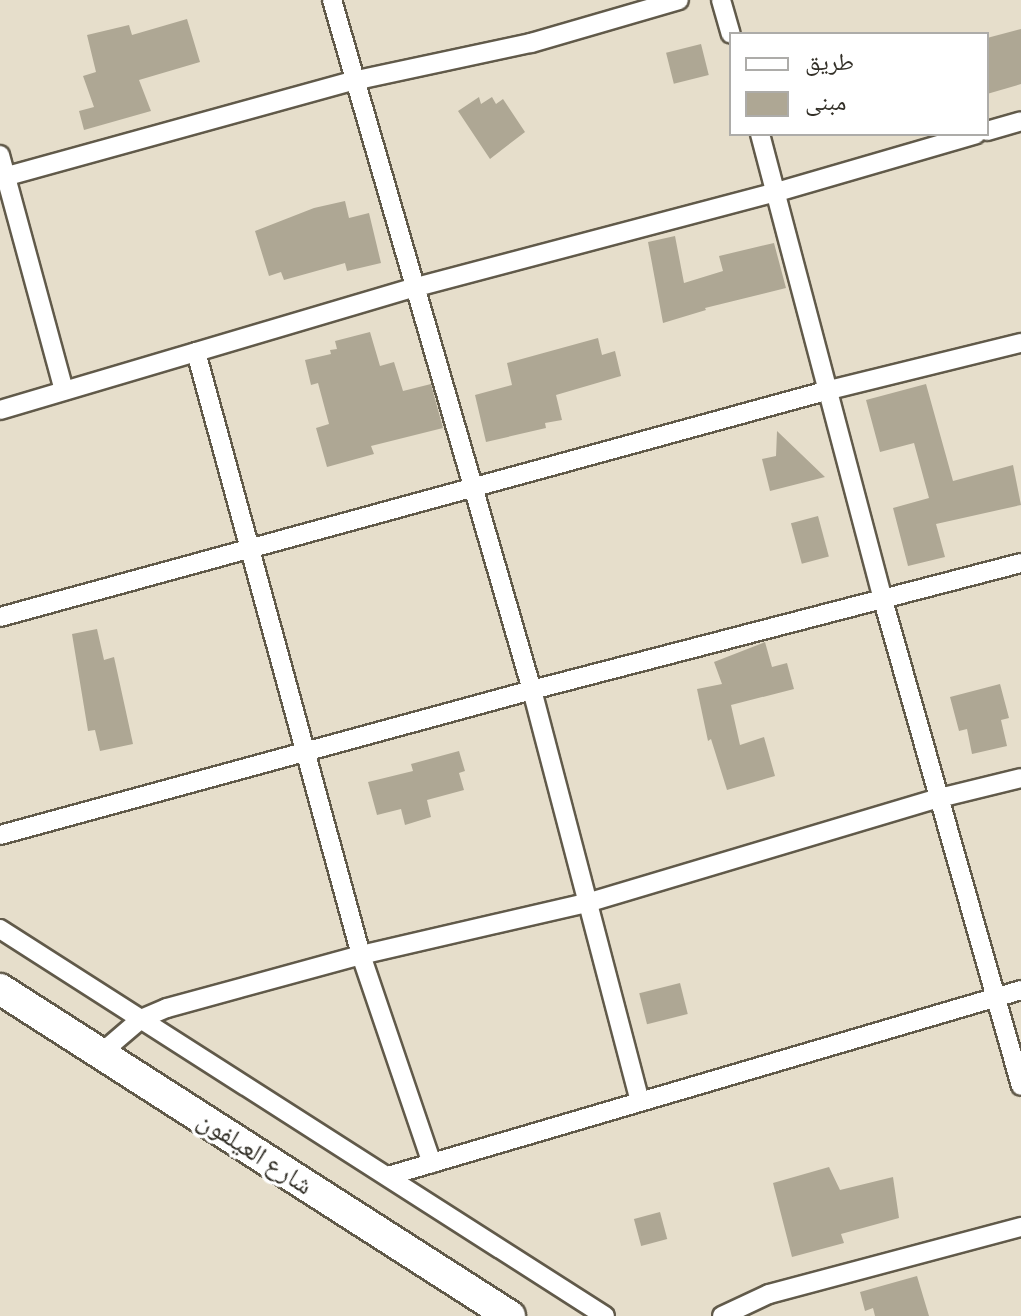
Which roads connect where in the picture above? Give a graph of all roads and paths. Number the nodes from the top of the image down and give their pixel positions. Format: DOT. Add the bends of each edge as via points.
graph roads {
  1 [pos="332,0"];
  2 [pos="679,0"];
  3 [pos="721,0"];
  4 [pos="730,32"];
  5 [pos="353,81"];
  6 [pos="1021,121"];
  7 [pos="989,130"];
  8 [pos="761,136"];
  9 [pos="969,136"];
  10 [pos="0,155"];
  11 [pos="3,177"];
  12 [pos="777,192"];
  13 [pos="413,288"];
  14 [pos="1021,343"];
  15 [pos="196,352"];
  16 [pos="64,390"];
  17 [pos="829,390"];
  18 [pos="0,410"];
  19 [pos="473,488"];
  20 [pos="250,550"];
  21 [pos="1021,563"];
  22 [pos="883,600"];
  23 [pos="0,617"];
  24 [pos="532,690"];
  25 [pos="303,755"];
  26 [pos="1021,778"];
  27 [pos="939,798"];
  28 [pos="0,835"];
  29 [pos="590,902"];
  30 [pos="0,929"];
  31 [pos="361,955"];
  32 [pos="0,989"];
  33 [pos="1021,990"];
  34 [pos="996,996"];
  35 [pos="141,1019"];
  36 [pos="100,1054"];
  37 [pos="1021,1086"];
  38 [pos="640,1101"];
  39 [pos="432,1163"];
  40 [pos="388,1176"];
  41 [pos="1021,1227"];
  42 [pos="510,1316"];
  43 [pos="605,1316"];
  44 [pos="722,1316"];
  1 -- 5 [label="street"];
  2 -- 5 [label="street" via="531,43"];
  3 -- 4 [label="street"];
  5 -- 11 [label="street"];
  5 -- 13 [label="street"];
  6 -- 7 [label="street"];
  8 -- 12 [label="street"];
  9 -- 12 [label="street"];
  10 -- 11 [label="street"];
  11 -- 16 [label="street"];
  12 -- 13 [label="street"];
  12 -- 17 [label="street"];
  13 -- 15 [label="street"];
  13 -- 19 [label="street"];
  14 -- 17 [label="street"];
  15 -- 16 [label="street"];
  15 -- 20 [label="street"];
  16 -- 18 [label="street"];
  17 -- 19 [label="street"];
  17 -- 22 [label="street"];
  19 -- 20 [label="street"];
  19 -- 24 [label="street"];
  20 -- 23 [label="street"];
  20 -- 25 [label="street"];
  21 -- 22 [label="street"];
  22 -- 24 [label="street"];
  22 -- 27 [label="street"];
  24 -- 25 [label="street"];
  24 -- 29 [label="street"];
  25 -- 28 [label="street"];
  25 -- 31 [label="street"];
  26 -- 27 [label="street"];
  27 -- 29 [label="street"];
  27 -- 34 [label="street"];
  29 -- 31 [label="street"];
  29 -- 38 [label="street"];
  30 -- 35 [label="street"];
  31 -- 35 [label="street"];
  31 -- 39 [label="street"];
  32 -- 36 [label="highway, شارع العيلفون"];
  33 -- 34 [label="street"];
  34 -- 37 [label="street"];
  34 -- 38 [label="street"];
  35 -- 36 [label="street"];
  35 -- 40 [label="street"];
  36 -- 42 [label="highway, شارع العيلفون"];
  38 -- 39 [label="street"];
  39 -- 40 [label="street"];
  40 -- 43 [label="street"];
  41 -- 44 [label="street" via="769,1294"];
}
